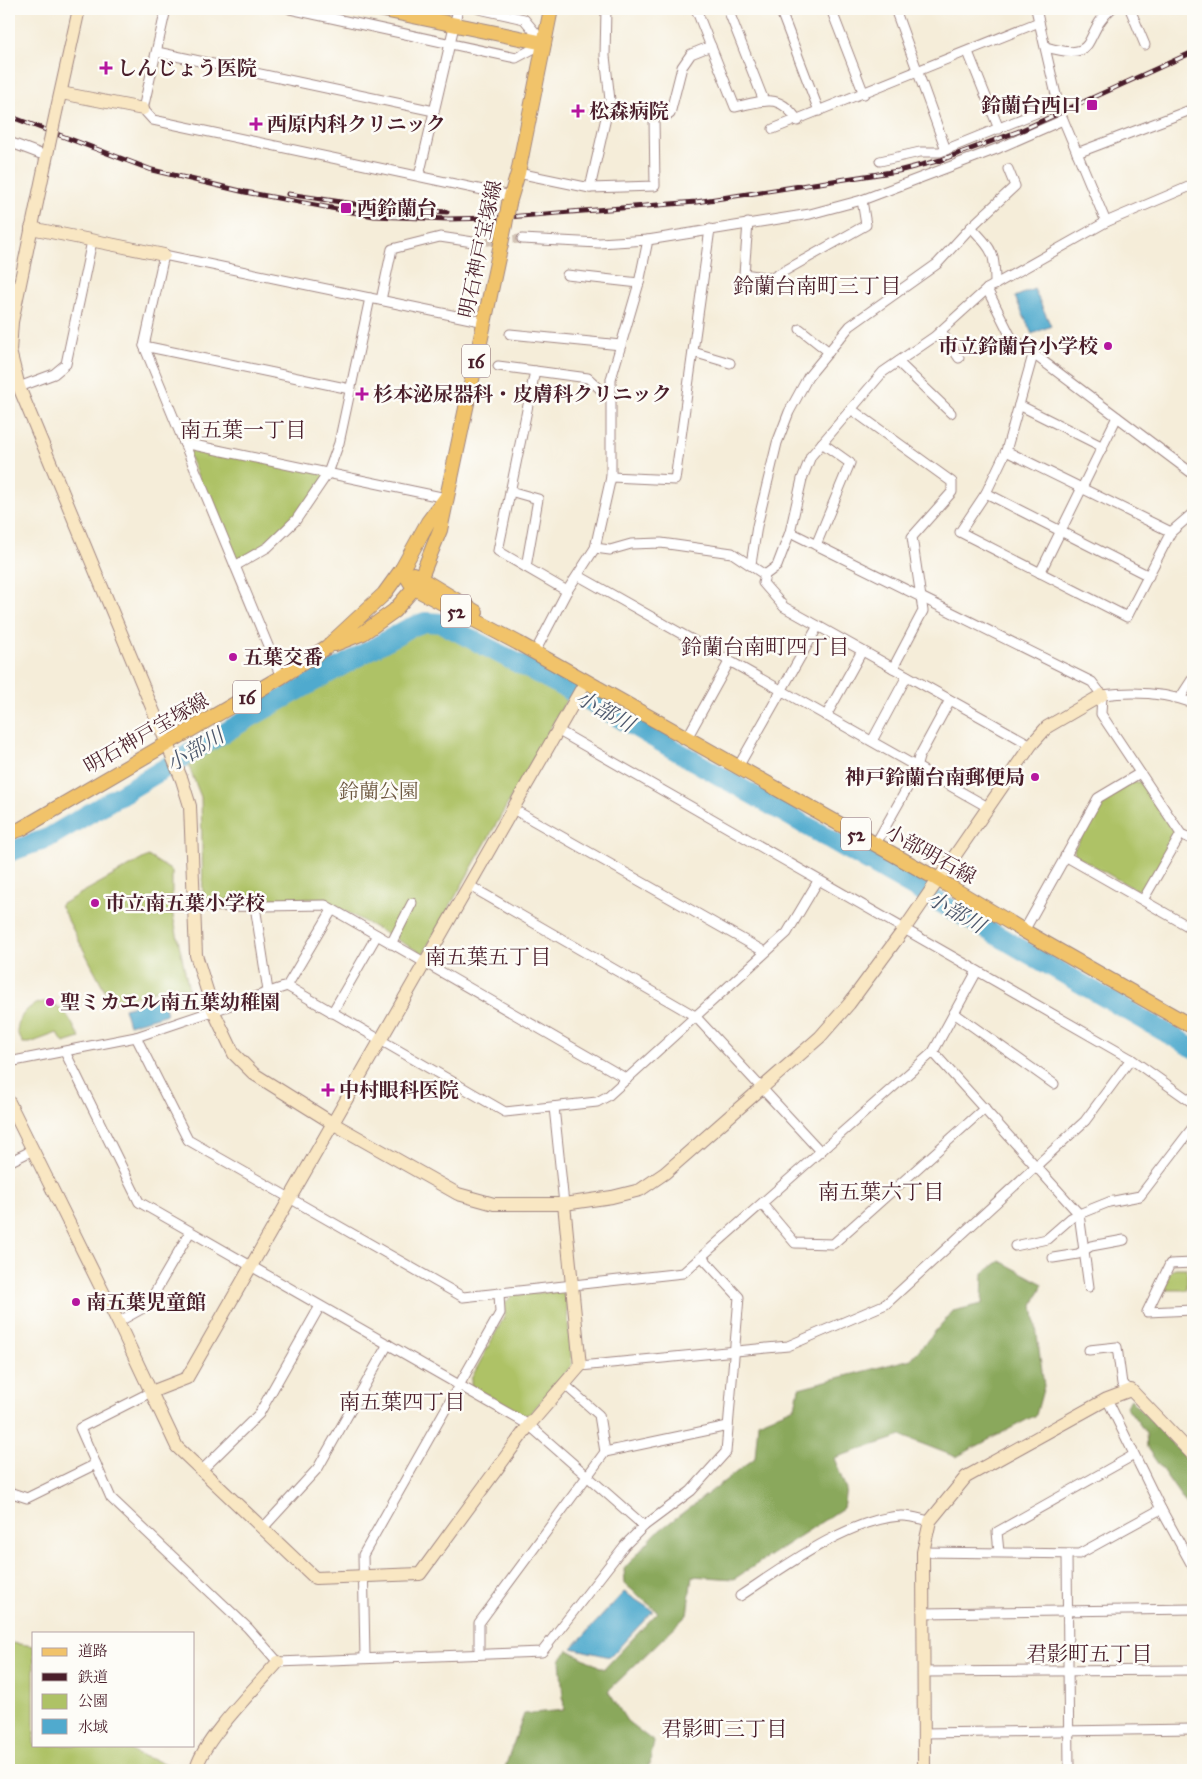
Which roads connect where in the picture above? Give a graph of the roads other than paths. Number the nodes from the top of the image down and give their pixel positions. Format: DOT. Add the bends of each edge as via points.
graph roads {
  1 [pos="79,9"];
  2 [pos="166,9"];
  3 [pos="290,9"];
  4 [pos="379,9"];
  5 [pos="458,9"];
  6 [pos="479,9"];
  7 [pos="551,9"];
  8 [pos="606,9"];
  9 [pos="696,9"];
  10 [pos="736,9"];
  11 [pos="780,9"];
  12 [pos="831,9"];
  13 [pos="895,9"];
  14 [pos="1036,9"];
  15 [pos="1111,9"];
  16 [pos="1130,9"];
  17 [pos="1039,22"];
  18 [pos="455,25"];
  19 [pos="544,43"];
  20 [pos="450,44"];
  21 [pos="1145,45"];
  22 [pos="711,46"];
  23 [pos="1046,47"];
  24 [pos="157,52"];
  25 [pos="968,52"];
  26 [pos="920,72"];
  27 [pos="61,93"];
  28 [pos="864,94"];
  29 [pos="764,101"];
  30 [pos="1058,104"];
  31 [pos="143,109"];
  32 [pos="1193,109"];
  33 [pos="434,111"];
  34 [pos="820,111"];
  35 [pos="1063,120"];
  36 [pos="798,121"];
  37 [pos="773,129"];
  38 [pos="999,129"];
  39 [pos="9,142"];
  40 [pos="946,150"];
  41 [pos="48,151"];
  42 [pos="1076,153"];
  43 [pos="880,162"];
  44 [pos="1008,169"];
  45 [pos="518,173"];
  46 [pos="419,176"];
  47 [pos="1193,185"];
  48 [pos="590,188"];
  49 [pos="510,199"];
  50 [pos="862,200"];
  51 [pos="1106,222"];
  52 [pos="748,224"];
  53 [pos="970,227"];
  54 [pos="31,228"];
  55 [pos="710,229"];
  56 [pos="522,239"];
  57 [pos="648,240"];
  58 [pos="92,241"];
  59 [pos="473,242"];
  60 [pos="164,255"];
  61 [pos="567,275"];
  62 [pos="639,283"];
  63 [pos="991,287"];
  64 [pos="370,298"];
  65 [pos="381,300"];
  66 [pos="485,322"];
  67 [pos="800,329"];
  68 [pos="941,331"];
  69 [pos="510,334"];
  70 [pos="621,345"];
  71 [pos="144,346"];
  72 [pos="693,352"];
  73 [pos="829,352"];
  74 [pos="1033,355"];
  75 [pos="959,358"];
  76 [pos="898,362"];
  77 [pos="730,363"];
  78 [pos="498,366"];
  79 [pos="535,371"];
  80 [pos="14,388"];
  81 [pos="350,389"];
  82 [pos="611,399"];
  83 [pos="1019,405"];
  84 [pos="851,409"];
  85 [pos="951,413"];
  86 [pos="1117,417"];
  87 [pos="184,442"];
  88 [pos="822,443"];
  89 [pos="1103,447"];
  90 [pos="1006,451"];
  91 [pos="328,473"];
  92 [pos="1193,474"];
  93 [pos="611,477"];
  94 [pos="1082,489"];
  95 [pos="510,491"];
  96 [pos="986,493"];
  97 [pos="446,498"];
  98 [pos="1193,513"];
  99 [pos="1061,531"];
  100 [pos="790,532"];
  101 [pos="1171,532"];
  102 [pos="816,545"];
  103 [pos="595,548"];
  104 [pos="751,564"];
  105 [pos="235,566"];
  106 [pos="526,567"];
  107 [pos="402,570"];
  108 [pos="1040,573"];
  109 [pos="766,575"];
  110 [pos="579,576"];
  111 [pos="1149,576"];
  112 [pos="418,582"];
  113 [pos="568,592"];
  114 [pos="921,598"];
  115 [pos="818,626"];
  116 [pos="327,647"];
  117 [pos="862,651"];
  118 [pos="535,652"];
  119 [pos="729,662"];
  120 [pos="894,668"];
  121 [pos="281,676"];
  122 [pos="907,676"];
  123 [pos="1193,678"];
  124 [pos="584,684"];
  125 [pos="781,691"];
  126 [pos="1102,696"];
  127 [pos="1180,698"];
  128 [pos="950,700"];
  129 [pos="1193,703"];
  130 [pos="826,716"];
  131 [pos="558,731"];
  132 [pos="687,738"];
  133 [pos="872,741"];
  134 [pos="1031,744"];
  135 [pos="168,748"];
  136 [pos="738,767"];
  137 [pos="916,767"];
  138 [pos="1140,773"];
  139 [pos="986,806"];
  140 [pos="513,809"];
  141 [pos="9,833"];
  142 [pos="1181,834"];
  143 [pos="1193,840"];
  144 [pos="875,845"];
  145 [pos="1065,856"];
  146 [pos="818,881"];
  147 [pos="934,884"];
  148 [pos="470,886"];
  149 [pos="1143,900"];
  150 [pos="412,903"];
  151 [pos="255,906"];
  152 [pos="194,907"];
  153 [pos="332,910"];
  154 [pos="905,928"];
  155 [pos="1193,929"];
  156 [pos="1024,931"];
  157 [pos="377,935"];
  158 [pos="391,944"];
  159 [pos="765,952"];
  160 [pos="426,963"];
  161 [pos="977,971"];
  162 [pos="287,986"];
  163 [pos="268,991"];
  164 [pos="213,1010"];
  165 [pos="332,1013"];
  166 [pos="954,1013"];
  167 [pos="696,1016"];
  168 [pos="1193,1027"];
  169 [pos="136,1037"];
  170 [pos="379,1041"];
  171 [pos="65,1052"];
  172 [pos="933,1052"];
  173 [pos="1131,1059"];
  174 [pos="9,1062"];
  175 [pos="627,1079"];
  176 [pos="1054,1084"];
  177 [pos="762,1087"];
  178 [pos="9,1102"];
  179 [pos="1193,1103"];
  180 [pos="554,1107"];
  181 [pos="985,1108"];
  182 [pos="334,1124"];
  183 [pos="1193,1127"];
  184 [pos="33,1150"];
  185 [pos="820,1151"];
  186 [pos="9,1162"];
  187 [pos="1037,1165"];
  188 [pos="291,1197"];
  189 [pos="564,1204"];
  190 [pos="762,1204"];
  191 [pos="1079,1214"];
  192 [pos="190,1232"];
  193 [pos="1124,1240"];
  194 [pos="1015,1246"];
  195 [pos="1084,1249"];
  196 [pos="703,1258"];
  197 [pos="1053,1258"];
  198 [pos="1193,1263"];
  199 [pos="252,1266"];
  200 [pos="571,1285"];
  201 [pos="1089,1287"];
  202 [pos="499,1293"];
  203 [pos="320,1306"];
  204 [pos="1193,1310"];
  205 [pos="118,1322"];
  206 [pos="388,1344"];
  207 [pos="1089,1350"];
  208 [pos="734,1352"];
  209 [pos="580,1366"];
  210 [pos="564,1384"];
  211 [pos="460,1386"];
  212 [pos="1131,1390"];
  213 [pos="151,1392"];
  214 [pos="1107,1400"];
  215 [pos="529,1425"];
  216 [pos="728,1426"];
  217 [pos="605,1452"];
  218 [pos="1134,1455"];
  219 [pos="1193,1456"];
  220 [pos="96,1464"];
  221 [pos="202,1470"];
  222 [pos="587,1476"];
  223 [pos="9,1492"];
  224 [pos="1161,1509"];
  225 [pos="930,1521"];
  226 [pos="644,1526"];
  227 [pos="263,1528"];
  228 [pos="923,1552"];
  229 [pos="999,1552"];
  230 [pos="1067,1555"];
  231 [pos="1193,1566"];
  232 [pos="363,1576"];
  233 [pos="740,1596"];
  234 [pos="1193,1610"];
  235 [pos="1067,1611"];
  236 [pos="924,1612"];
  237 [pos="479,1654"];
  238 [pos="365,1657"];
  239 [pos="278,1662"];
  240 [pos="1193,1670"];
  241 [pos="1067,1671"];
  242 [pos="924,1672"];
  243 [pos="1193,1729"];
  244 [pos="1068,1730"];
  245 [pos="924,1733"];
  246 [pos="196,1770"];
  247 [pos="924,1770"];
  248 [pos="1069,1770"];
  1 -- 27 [label="street"];
  2 -- 24 [label="street"];
  3 -- 20 [label="street"];
  4 -- 18 [label="main road"];
  5 -- 18 [label="street"];
  6 -- 19 [label="street" via="524,19"];
  7 -- 19 [label="main road, 明石神戸宝塚線 / 16"];
  8 -- 48 [label="street" via="605,56 610,100"];
  9 -- 22 [label="street"];
  10 -- 29 [label="street" via="729,12"];
  11 -- 34 [label="street"];
  12 -- 28 [label="street"];
  13 -- 26 [label="street"];
  14 -- 17 [label="street"];
  15 -- 23 [label="street" via="1102,16 1088,46 1078,52"];
  16 -- 21 [label="street"];
  17 -- 23 [label="street"];
  17 -- 25 [label="street"];
  18 -- 19 [label="main road"];
  18 -- 20 [label="street"];
  19 -- 20 [label="street" via="516,58"];
  19 -- 45 [label="main road, 明石神戸宝塚線 / 16"];
  20 -- 33 [label="street"];
  22 -- 29 [label="street" via="735,107"];
  22 -- 48 [label="street" via="691,54 682,67 670,114 654,117 655,186"];
  23 -- 30 [label="street"];
  24 -- 31 [label="street"];
  24 -- 33 [label="street"];
  25 -- 26 [label="street"];
  25 -- 38 [label="street"];
  26 -- 28 [label="street"];
  26 -- 40 [label="street"];
  27 -- 31 [label="street"];
  27 -- 41 [label="street, bridge"];
  28 -- 34 [label="street"];
  29 -- 36 [label="street" via="778,100"];
  30 -- 35 [label="street"];
  30 -- 38 [label="street"];
  31 -- 46 [label="street" via="153,120"];
  32 -- 42 [label="street"];
  33 -- 46 [label="street"];
  34 -- 36 [label="street"];
  35 -- 42 [label="street"];
  35 -- 50 [label="street"];
  36 -- 37 [label="street"];
  38 -- 40 [label="street"];
  39 -- 41 [label="street"];
  40 -- 43 [label="street" via="920,152"];
  41 -- 54 [label="street"];
  42 -- 51 [label="street"];
  44 -- 53 [label="street" via="1015,186"];
  45 -- 48 [label="street"];
  45 -- 49 [label="main road, 明石神戸宝塚線 / 16"];
  46 -- 49 [label="street"];
  47 -- 51 [label="street"];
  49 -- 66 [label="main road, 明石神戸宝塚線 / 16, bridge"];
  50 -- 52 [label="street" via="810,214"];
  50 -- 52 [label="street" via="866,225 772,278 744,274"];
  51 -- 63 [label="street"];
  52 -- 55 [label="street"];
  53 -- 63 [label="street" via="991,248 995,258"];
  53 -- 73 [label="street" via="937,264 850,326"];
  54 -- 58 [label="street"];
  54 -- 80 [label="street" via="10,336"];
  55 -- 57 [label="street"];
  55 -- 72 [label="street"];
  56 -- 57 [label="street" via="599,243"];
  57 -- 62 [label="street"];
  58 -- 60 [label="street"];
  58 -- 80 [label="street" via="66,364 54,374"];
  59 -- 65 [label="street" via="440,237 392,249"];
  60 -- 64 [label="street"];
  60 -- 71 [label="street"];
  61 -- 62 [label="street"];
  62 -- 70 [label="street"];
  63 -- 68 [label="street"];
  63 -- 74 [label="street" via="1011,337"];
  64 -- 65 [label="street"];
  64 -- 81 [label="street"];
  65 -- 66 [label="street"];
  66 -- 97 [label="main road, 明石神戸宝塚線 / 16"];
  67 -- 73 [label="street"];
  68 -- 75 [label="street"];
  68 -- 76 [label="street"];
  69 -- 70 [label="street"];
  70 -- 82 [label="street" via="611,378"];
  71 -- 81 [label="street"];
  71 -- 87 [label="street"];
  72 -- 77 [label="street"];
  72 -- 93 [label="street" via="675,480"];
  73 -- 104 [label="street" via="808,377 777,443"];
  74 -- 83 [label="street"];
  74 -- 86 [label="street"];
  76 -- 84 [label="street" via="883,372"];
  76 -- 85 [label="street"];
  78 -- 79 [label="street"];
  79 -- 82 [label="street" via="588,378"];
  79 -- 95 [label="street"];
  80 -- 135 [label="street"];
  81 -- 91 [label="street" via="339,442"];
  82 -- 93 [label="street"];
  83 -- 89 [label="street"];
  83 -- 90 [label="street"];
  84 -- 88 [label="street"];
  84 -- 114 [label="street" via="952,482 952,492 912,537"];
  86 -- 89 [label="street"];
  86 -- 92 [label="street"];
  87 -- 91 [label="street"];
  87 -- 105 [label="street"];
  88 -- 100 [label="street" via="811,456 802,479"];
  88 -- 102 [label="street" via="850,463"];
  89 -- 94 [label="street"];
  90 -- 94 [label="street"];
  90 -- 96 [label="street"];
  91 -- 97 [label="street"];
  91 -- 105 [label="street" via="296,520 268,547"];
  93 -- 103 [label="street"];
  94 -- 99 [label="street"];
  94 -- 101 [label="street"];
  95 -- 106 [label="street" via="498,551"];
  95 -- 106 [label="street" via="538,499"];
  96 -- 99 [label="street"];
  96 -- 108 [label="street" via="960,532"];
  97 -- 107 [label="main road, 明石神戸宝塚線 / 16" via="428,522"];
  97 -- 112 [label="main road, 明石神戸宝塚線 / 16" via="440,530"];
  98 -- 101 [label="street"];
  99 -- 108 [label="street"];
  99 -- 111 [label="street"];
  100 -- 102 [label="street"];
  100 -- 109 [label="street" via="777,566"];
  101 -- 111 [label="street"];
  102 -- 114 [label="street"];
  103 -- 104 [label="street" via="610,550 632,544 661,543 732,552"];
  103 -- 110 [label="street"];
  104 -- 109 [label="street"];
  105 -- 121 [label="street"];
  106 -- 113 [label="street"];
  107 -- 112 [label="main road, 小部明石線 / 52"];
  107 -- 116 [label="main road, 明石神戸宝塚線 / 16" via="384,594"];
  108 -- 111 [label="street" via="1127,617"];
  109 -- 115 [label="street" via="763,583 784,607"];
  110 -- 113 [label="street"];
  110 -- 119 [label="street"];
  112 -- 116 [label="main road, 明石神戸宝塚線 / 16" via="394,610 363,634"];
  112 -- 118 [label="main road, 小部明石線 / 52"];
  113 -- 118 [label="street"];
  114 -- 120 [label="street" via="923,612"];
  114 -- 126 [label="street" via="1092,682"];
  115 -- 117 [label="street"];
  115 -- 125 [label="street"];
  116 -- 121 [label="main road, 明石神戸宝塚線 / 16"];
  117 -- 120 [label="street"];
  117 -- 130 [label="street"];
  118 -- 124 [label="main road, 小部明石線 / 52"];
  119 -- 125 [label="street"];
  119 -- 132 [label="street"];
  120 -- 122 [label="street"];
  121 -- 135 [label="main road, 明石神戸宝塚線 / 16"];
  122 -- 128 [label="street"];
  122 -- 133 [label="street"];
  123 -- 127 [label="street"];
  124 -- 131 [label="street"];
  124 -- 132 [label="main road, 小部明石線 / 52"];
  125 -- 130 [label="street"];
  125 -- 136 [label="street"];
  126 -- 127 [label="street" via="1135,691"];
  126 -- 134 [label="street" via="1047,727"];
  126 -- 138 [label="street" via="1101,714"];
  127 -- 129 [label="street"];
  128 -- 134 [label="street"];
  128 -- 137 [label="street"];
  130 -- 133 [label="street"];
  131 -- 140 [label="street"];
  131 -- 146 [label="street"];
  132 -- 136 [label="main road, 小部明石線 / 52"];
  133 -- 137 [label="street"];
  134 -- 139 [label="street"];
  135 -- 141 [label="main road, 明石神戸宝塚線 / 16"];
  135 -- 152 [label="street" via="190,806"];
  136 -- 144 [label="main road, 小部明石線 / 52"];
  137 -- 139 [label="street"];
  137 -- 144 [label="street"];
  138 -- 142 [label="street"];
  138 -- 145 [label="street" via="1098,798"];
  139 -- 147 [label="street"];
  140 -- 148 [label="street"];
  140 -- 159 [label="street"];
  142 -- 143 [label="street"];
  142 -- 149 [label="street"];
  144 -- 147 [label="main road, 小部明石線 / 52"];
  145 -- 149 [label="street"];
  145 -- 156 [label="street"];
  146 -- 154 [label="street"];
  146 -- 159 [label="street" via="787,932"];
  147 -- 154 [label="street"];
  147 -- 156 [label="main road, 小部明石線 / 52"];
  148 -- 160 [label="street"];
  148 -- 167 [label="street"];
  149 -- 155 [label="street"];
  150 -- 158 [label="street"];
  151 -- 152 [label="street"];
  151 -- 153 [label="street" via="324,906"];
  151 -- 163 [label="street"];
  152 -- 164 [label="street" via="196,955"];
  153 -- 157 [label="street"];
  153 -- 162 [label="street"];
  154 -- 161 [label="street"];
  154 -- 177 [label="street" via="849,1004 820,1036"];
  156 -- 168 [label="main road, 小部明石線 / 52"];
  157 -- 158 [label="street"];
  157 -- 165 [label="street"];
  158 -- 160 [label="street"];
  159 -- 167 [label="street"];
  160 -- 170 [label="street"];
  160 -- 175 [label="street"];
  161 -- 166 [label="street"];
  161 -- 173 [label="street"];
  162 -- 163 [label="street"];
  162 -- 165 [label="street"];
  163 -- 164 [label="street"];
  164 -- 169 [label="street"];
  164 -- 182 [label="street" via="234,1054 254,1074"];
  165 -- 170 [label="street"];
  166 -- 172 [label="street"];
  166 -- 176 [label="street"];
  167 -- 175 [label="street"];
  167 -- 177 [label="street"];
  169 -- 171 [label="street"];
  169 -- 188 [label="street" via="188,1140"];
  170 -- 180 [label="street" via="505,1112"];
  170 -- 182 [label="street"];
  171 -- 174 [label="street"];
  171 -- 192 [label="street" via="139,1202"];
  172 -- 181 [label="street"];
  172 -- 185 [label="street"];
  173 -- 179 [label="street"];
  173 -- 187 [label="street" via="1085,1122"];
  175 -- 180 [label="street" via="597,1102"];
  177 -- 185 [label="street"];
  177 -- 189 [label="street" via="665,1173 640,1190"];
  178 -- 184 [label="street"];
  180 -- 189 [label="street"];
  181 -- 187 [label="street"];
  181 -- 190 [label="street" via="834,1244 795,1243"];
  182 -- 188 [label="street"];
  182 -- 189 [label="street" via="458,1194 494,1204"];
  183 -- 191 [label="street" via="1140,1196 1108,1202"];
  184 -- 186 [label="street"];
  184 -- 205 [label="street"];
  185 -- 190 [label="street"];
  187 -- 191 [label="street"];
  187 -- 208 [label="street" via="886,1304 788,1346"];
  188 -- 199 [label="street"];
  188 -- 202 [label="street" via="463,1297"];
  189 -- 200 [label="street"];
  190 -- 196 [label="street"];
  191 -- 194 [label="street" via="1047,1239"];
  191 -- 195 [label="street"];
  192 -- 199 [label="street"];
  192 -- 205 [label="street" via="147,1306"];
  193 -- 195 [label="street"];
  195 -- 197 [label="street" via="1078,1254"];
  195 -- 201 [label="street"];
  196 -- 200 [label="street" via="683,1274"];
  196 -- 208 [label="street" via="739,1297"];
  198 -- 204 [label="street" via="1170,1264 1147,1312"];
  199 -- 203 [label="street"];
  199 -- 213 [label="street" via="187,1378"];
  200 -- 202 [label="street"];
  200 -- 209 [label="street"];
  202 -- 211 [label="street" via="500,1313"];
  203 -- 206 [label="street"];
  203 -- 221 [label="street" via="259,1414"];
  205 -- 213 [label="street"];
  206 -- 211 [label="street"];
  206 -- 227 [label="street" via="318,1468"];
  207 -- 212 [label="street" via="1117,1347 1122,1384"];
  208 -- 209 [label="street"];
  208 -- 216 [label="street"];
  209 -- 210 [label="street"];
  210 -- 215 [label="street"];
  210 -- 217 [label="street" via="599,1415"];
  211 -- 215 [label="street"];
  211 -- 232 [label="street" via="363,1555"];
  212 -- 214 [label="street"];
  212 -- 219 [label="street"];
  213 -- 220 [label="street" via="80,1428"];
  213 -- 221 [label="street" via="177,1446"];
  214 -- 218 [label="street"];
  214 -- 225 [label="street" via="966,1477"];
  215 -- 222 [label="street"];
  215 -- 232 [label="street" via="420,1574"];
  216 -- 217 [label="street"];
  216 -- 226 [label="street" via="726,1452 691,1491"];
  217 -- 222 [label="street"];
  218 -- 224 [label="street"];
  218 -- 229 [label="street" via="997,1532"];
  220 -- 223 [label="street" via="27,1498"];
  220 -- 239 [label="street" via="111,1498 248,1628"];
  221 -- 227 [label="street"];
  222 -- 226 [label="street"];
  222 -- 237 [label="street" via="479,1623"];
  224 -- 230 [label="street" via="1079,1554"];
  224 -- 231 [label="street"];
  225 -- 228 [label="street"];
  225 -- 233 [label="street" via="901,1516 863,1523"];
  226 -- 237 [label="street" via="625,1545 542,1652"];
  227 -- 232 [label="street" via="315,1578"];
  228 -- 229 [label="street"];
  228 -- 236 [label="street"];
  229 -- 230 [label="street"];
  230 -- 235 [label="street"];
  232 -- 238 [label="street"];
  234 -- 235 [label="street"];
  235 -- 236 [label="street"];
  235 -- 241 [label="street"];
  236 -- 242 [label="street"];
  237 -- 238 [label="street"];
  238 -- 239 [label="street"];
  239 -- 246 [label="street" via="208,1744"];
  240 -- 241 [label="street"];
  241 -- 242 [label="street"];
  241 -- 244 [label="street"];
  242 -- 245 [label="street"];
  243 -- 244 [label="street"];
  244 -- 245 [label="street"];
  244 -- 248 [label="street"];
  245 -- 247 [label="street"];
}
